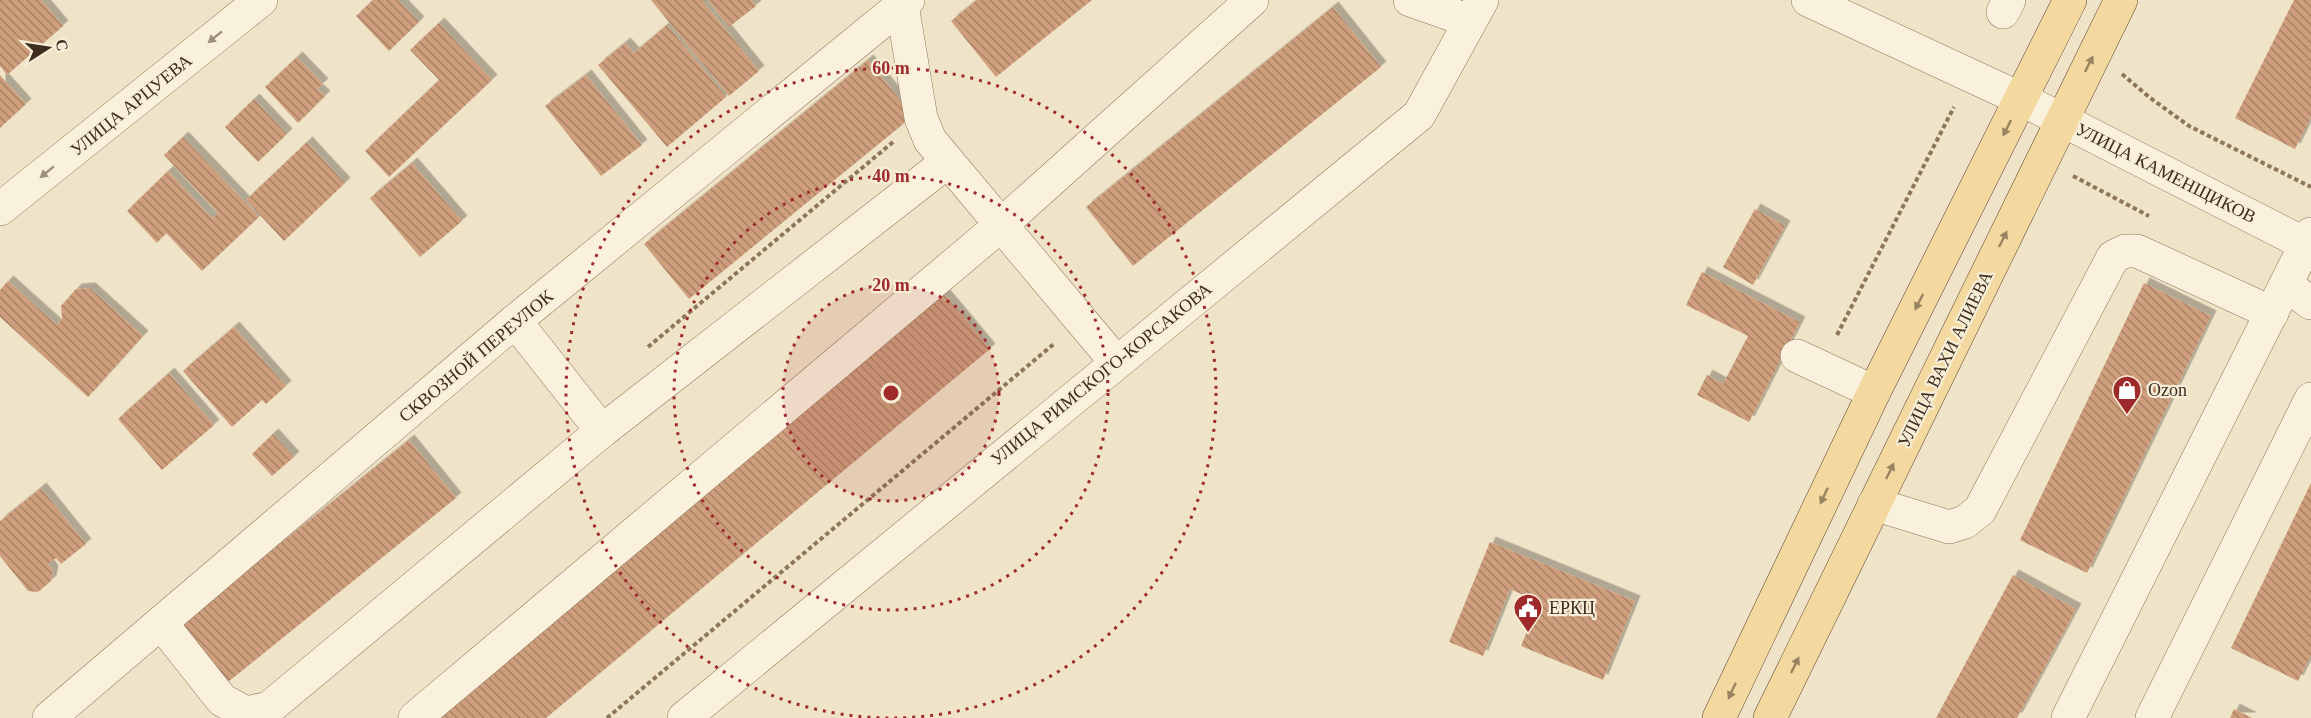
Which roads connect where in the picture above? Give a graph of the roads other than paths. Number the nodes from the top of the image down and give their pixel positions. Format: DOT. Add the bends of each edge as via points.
graph roads {
  1 [pos="261,0"];
  2 [pos="1252,0"];
  3 [pos="1410,0"];
  4 [pos="1808,0"];
  5 [pos="2121,0"];
  6 [pos="2065,2"];
  7 [pos="905,3"];
  8 [pos="1476,11"];
  9 [pos="2021,99"];
  10 [pos="2061,120"];
  11 [pos="947,162"];
  12 [pos="0,209"];
  13 [pos="1001,225"];
  14 [pos="2309,242"];
  15 [pos="2290,300"];
  16 [pos="515,321"];
  17 [pos="1116,362"];
  18 [pos="1808,362"];
  19 [pos="1874,392"];
  20 [pos="2311,399"];
  21 [pos="602,431"];
  22 [pos="1874,504"];
  23 [pos="161,623"];
  24 [pos="49,718"];
  25 [pos="415,718"];
  26 [pos="684,718"];
  27 [pos="1719,718"];
  28 [pos="1770,718"];
  29 [pos="2068,718"];
  30 [pos="2152,718"];
  1 -- 12 [label="street, УЛИЦА АРЦУЕВА, one-way"];
  2 -- 13 [label="street"];
  3 -- 8 [label="street"];
  4 -- 9 [label="street, УЛИЦА КАМЕНЩИКОВ"];
  10 -- 5 [label="main road, УЛИЦА ВАХИ АЛИЕВА, one-way"];
  6 -- 9 [label="main road"];
  7 -- 11 [label="street" via="921,118 930,140"];
  7 -- 16 [label="street, СКВОЗНОЙ ПЕРЕУЛОК"];
  8 -- 17 [label="street, УЛИЦА РИМСКОГО-КОРСАКОВА" via="1419,115"];
  9 -- 10 [label="street, УЛИЦА КАМЕНЩИКОВ"];
  9 -- 19 [label="main road, one-way"];
  10 -- 14 [label="street, УЛИЦА КАМЕНЩИКОВ"];
  22 -- 10 [label="main road, УЛИЦА ВАХИ АЛИЕВА, one-way"];
  11 -- 13 [label="street"];
  11 -- 21 [label="street"];
  13 -- 17 [label="street"];
  13 -- 25 [label="street"];
  14 -- 15 [label="street"];
  15 -- 22 [label="street" via="2138,251 2125,251 2114,257 1980,510 1965,522 1948,527"];
  15 -- 29 [label="street"];
  16 -- 21 [label="street"];
  16 -- 23 [label="street, СКВОЗНОЙ ПЕРЕУЛОК"];
  17 -- 26 [label="street, УЛИЦА РИМСКОГО-КОРСАКОВА"];
  18 -- 19 [label="street"];
  19 -- 27 [label="main road, one-way"];
  20 -- 30 [label="street"];
  21 -- 23 [label="street" via="269,708 246,713 222,700"];
  28 -- 22 [label="main road, УЛИЦА ВАХИ АЛИЕВА, one-way"];
  23 -- 24 [label="street, СКВОЗНОЙ ПЕРЕУЛОК"];
}
